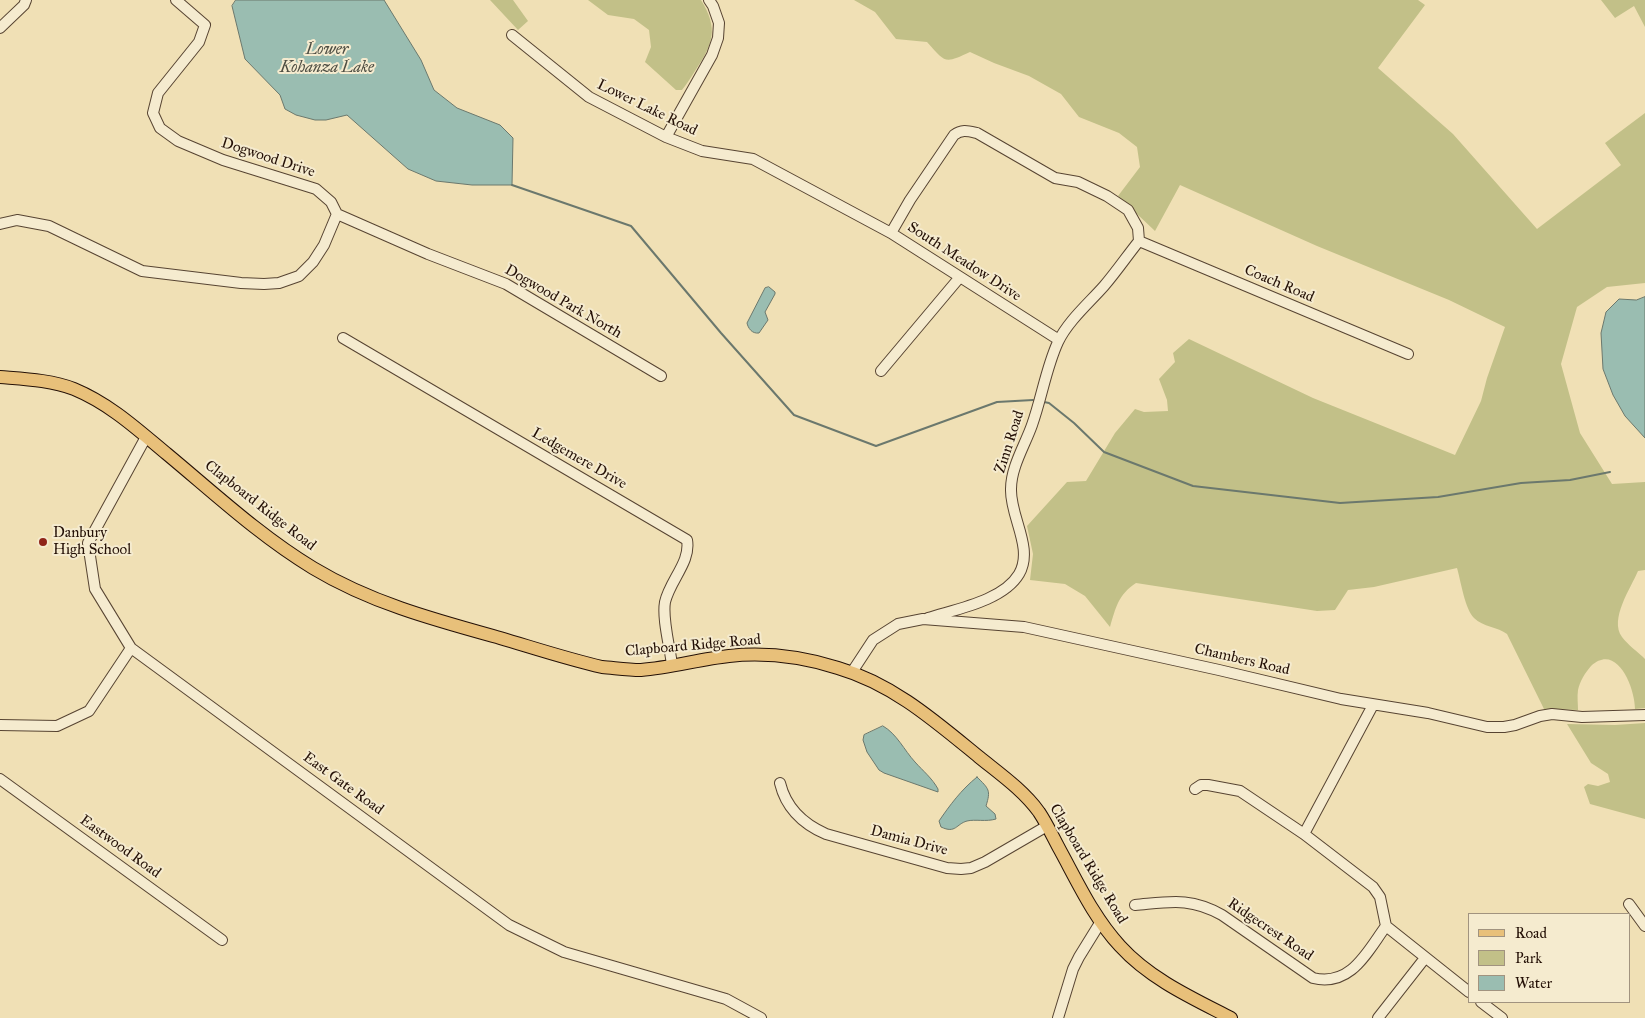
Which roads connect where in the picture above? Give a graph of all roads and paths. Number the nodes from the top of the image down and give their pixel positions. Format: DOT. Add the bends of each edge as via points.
graph roads {
  1 [pos="26,0"];
  2 [pos="176,0"];
  3 [pos="709,0"];
  4 [pos="0,28"];
  5 [pos="512,35"];
  6 [pos="666,137"];
  7 [pos="337,214"];
  8 [pos="0,224"];
  9 [pos="891,233"];
  10 [pos="1139,241"];
  11 [pos="960,277"];
  12 [pos="343,338"];
  13 [pos="1059,340"];
  14 [pos="1408,354"];
  15 [pos="881,371"];
  16 [pos="661,376"];
  17 [pos="0,377"];
  18 [pos="146,437"];
  19 [pos="923,619"];
  20 [pos="131,648"];
  21 [pos="672,665"];
  22 [pos="852,672"];
  23 [pos="1373,705"];
  24 [pos="1645,715"];
  25 [pos="0,725"];
  26 [pos="0,779"];
  27 [pos="780,783"];
  28 [pos="1195,789"];
  29 [pos="1047,826"];
  30 [pos="1304,834"];
  31 [pos="1629,904"];
  32 [pos="1135,905"];
  33 [pos="1100,923"];
  34 [pos="1386,926"];
  35 [pos="1645,926"];
  36 [pos="222,940"];
  37 [pos="1425,958"];
  38 [pos="1468,991"];
  39 [pos="1482,1003"];
  40 [pos="761,1018"];
  41 [pos="1058,1018"];
  42 [pos="1231,1018"];
  43 [pos="1378,1018"];
  44 [pos="1502,1018"];
  1 -- 4 [label="street"];
  2 -- 7 [label="street, Dogwood Drive" via="205,25 198,42 158,93 153,113 160,128 178,141 223,160 316,189 331,202"];
  3 -- 6 [label="street" via="719,23 718,38 712,55"];
  5 -- 6 [label="street, Lower Lake Road" via="589,98"];
  6 -- 9 [label="street, Lower Lake Road" via="702,152 753,159"];
  7 -- 8 [label="street" via="324,245 299,276 264,284 142,271 48,226 17,220"];
  7 -- 16 [label="street, Dogwood Park North" via="506,284"];
  9 -- 10 [label="street, South Meadow Drive" via="954,135 966,131 977,133 1055,178 1078,182 1107,196 1128,210 1138,228"];
  9 -- 11 [label="street, South Meadow Drive"];
  10 -- 13 [label="street, Zinn Road"];
  10 -- 14 [label="street, Coach Road"];
  11 -- 13 [label="street, South Meadow Drive"];
  11 -- 15 [label="street"];
  12 -- 21 [label="street, Ledgemere Drive" via="687,540 689,550 665,603"];
  13 -- 19 [label="street, Zinn Road" via="1013,475 1012,503 1024,556 1019,574 1001,592 987,599"];
  17 -- 18 [label="main road, Clapboard Ridge Road" via="72,388 113,410"];
  18 -- 20 [label="street, East Gate Road" via="88,543 96,589"];
  18 -- 21 [label="main road, Clapboard Ridge Road" via="280,546 371,598 586,664 627,670"];
  19 -- 22 [label="street, Chambers Road" via="898,624 873,640"];
  19 -- 23 [label="street, Chambers Road" via="1024,627"];
  20 -- 25 [label="street" via="89,712 57,726"];
  20 -- 40 [label="street, East Gate Road" via="509,925 564,952 726,999"];
  21 -- 22 [label="main road, Clapboard Ridge Road" via="755,654 807,660"];
  22 -- 29 [label="main road, Clapboard Ridge Road" via="893,691 937,722 1029,800"];
  23 -- 24 [label="street, Chambers Road" via="1428,713 1487,727 1515,725 1552,714 1582,717"];
  23 -- 30 [label="street"];
  26 -- 36 [label="street, Eastwood Road"];
  27 -- 29 [label="street, Damia Drive" via="783,796 797,816 810,827 947,868 977,865"];
  28 -- 30 [label="street" via="1208,785 1240,791"];
  29 -- 33 [label="main road, Clapboard Ridge Road"];
  30 -- 34 [label="street" via="1373,887 1380,897"];
  31 -- 35 [label="street"];
  32 -- 34 [label="street, Ridgecrest Road" via="1180,901 1208,907 1313,978 1326,981 1340,978 1352,970"];
  33 -- 41 [label="street" via="1073,969"];
  33 -- 42 [label="main road, Clapboard Ridge Road" via="1121,948 1154,975"];
  34 -- 37 [label="street"];
  37 -- 38 [label="street"];
  37 -- 43 [label="street"];
  39 -- 44 [label="street"];
}
